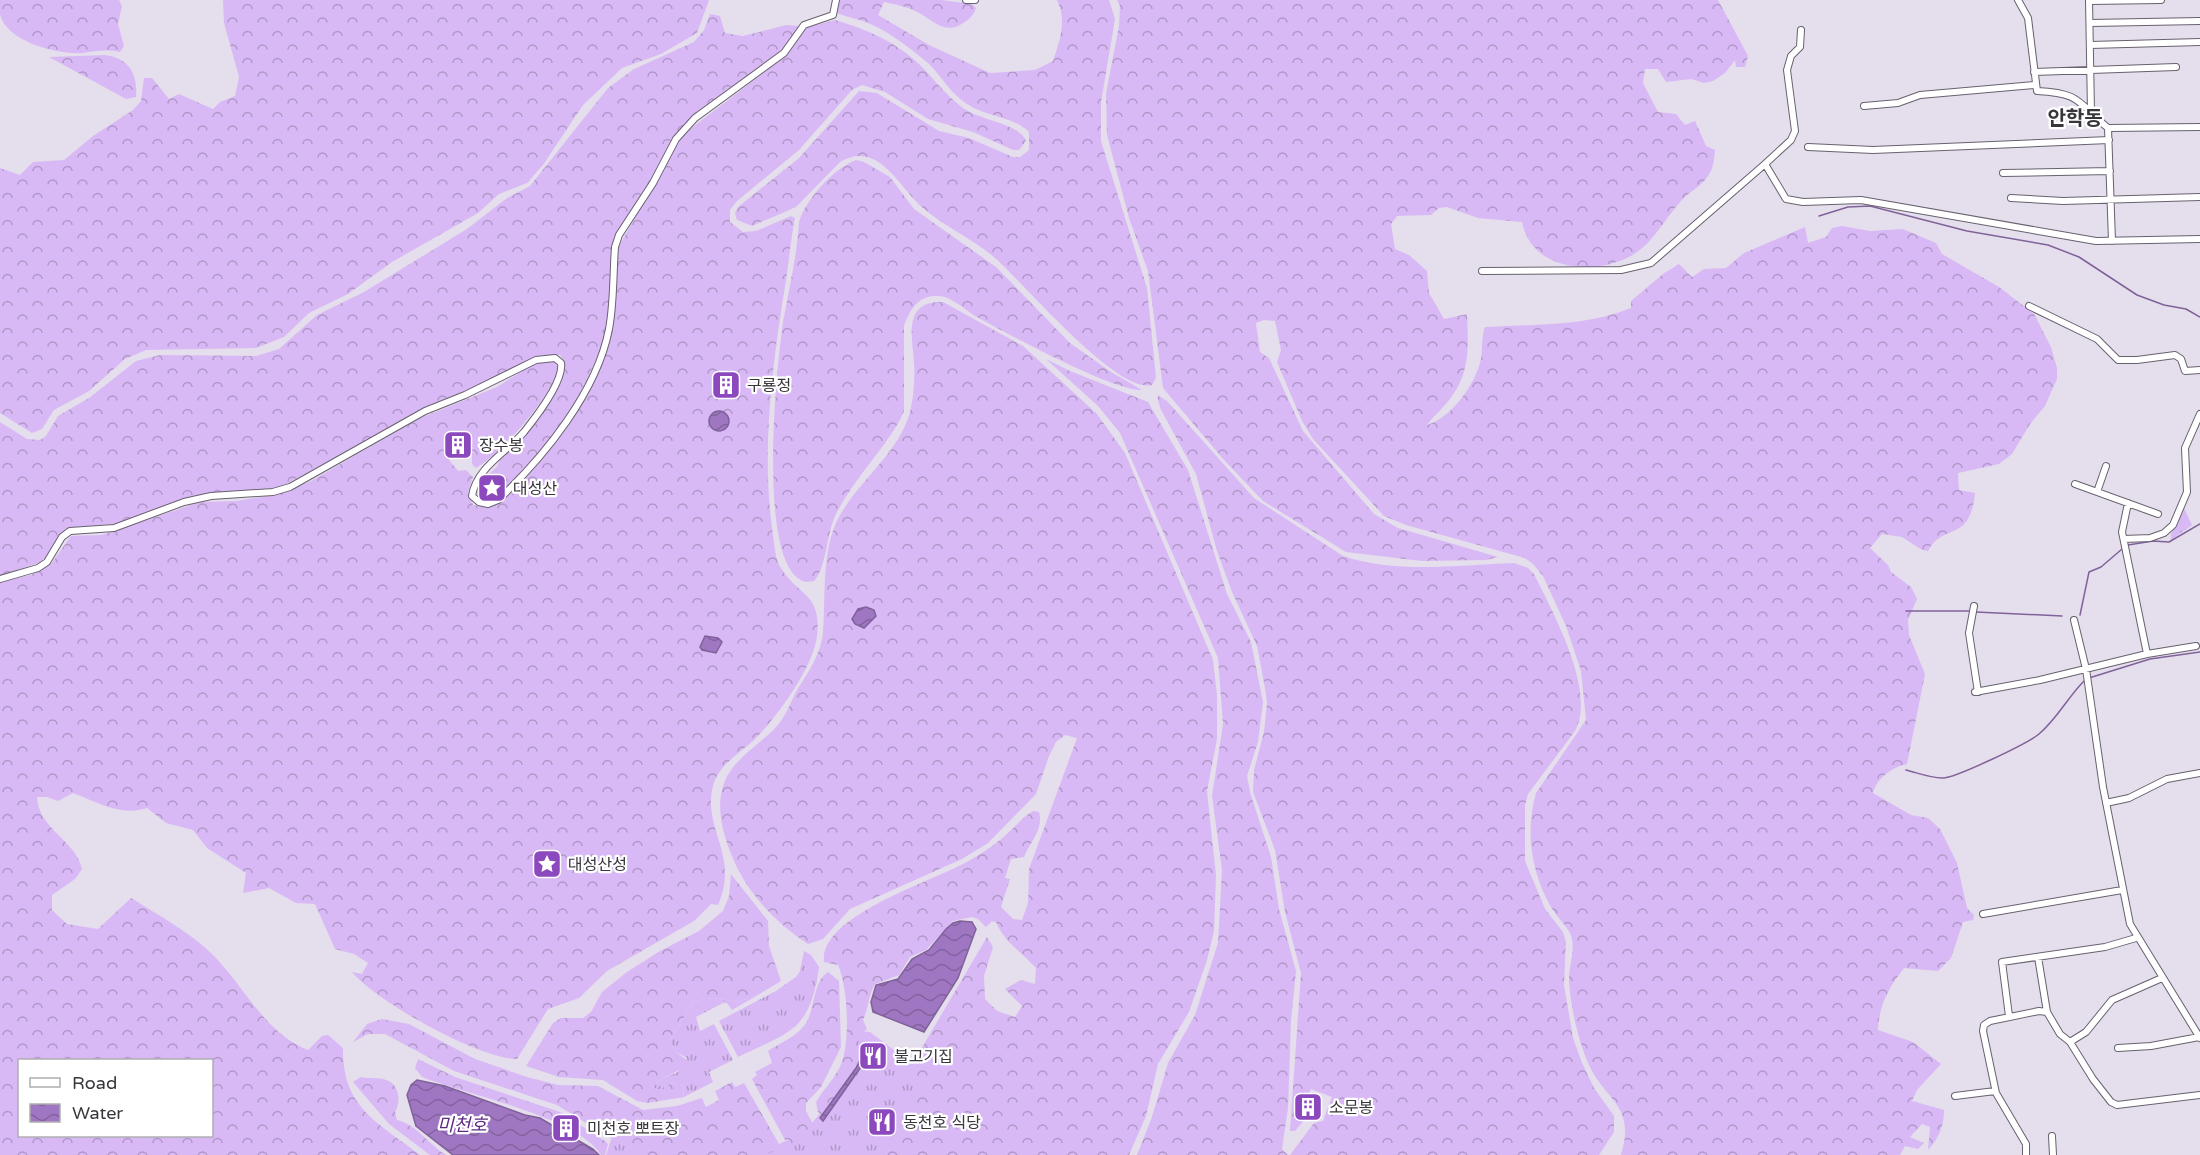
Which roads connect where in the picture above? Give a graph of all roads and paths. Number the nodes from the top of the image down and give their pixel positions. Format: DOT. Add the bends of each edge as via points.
graph roads {
  1 [pos="836,0"];
  2 [pos="966,0"];
  3 [pos="975,0"];
  4 [pos="2018,0"];
  5 [pos="2161,0"];
  6 [pos="2089,1"];
  7 [pos="2200,21"];
  8 [pos="2090,23"];
  9 [pos="1801,30"];
  10 [pos="2200,42"];
  11 [pos="2090,45"];
  12 [pos="2176,67"];
  13 [pos="2091,70"];
  14 [pos="2034,72"];
  15 [pos="2035,85"];
  16 [pos="1864,106"];
  17 [pos="2091,112"];
  18 [pos="2200,127"];
  19 [pos="2108,128"];
  20 [pos="2109,140"];
  21 [pos="1808,147"];
  22 [pos="1765,164"];
  23 [pos="2110,171"];
  24 [pos="2003,173"];
  25 [pos="2200,197"];
  26 [pos="2011,198"];
  27 [pos="2111,200"];
  28 [pos="2200,239"];
  29 [pos="2112,241"];
  30 [pos="1482,271"];
  31 [pos="2029,306"];
  32 [pos="2200,370"];
  33 [pos="2200,414"];
  34 [pos="2106,466"];
  35 [pos="2075,484"];
  36 [pos="2097,492"];
  37 [pos="2128,503"];
  38 [pos="2158,514"];
  39 [pos="2124,539"];
  40 [pos="0,579"];
  41 [pos="1974,606"];
  42 [pos="2074,620"];
  43 [pos="2196,646"];
  44 [pos="2147,654"];
  45 [pos="2086,669"];
  46 [pos="2200,773"];
  47 [pos="2106,803"];
  48 [pos="2122,890"];
  49 [pos="1983,914"];
  50 [pos="2136,938"];
  51 [pos="2038,957"];
  52 [pos="2162,978"];
  53 [pos="2047,1012"];
  54 [pos="2009,1016"];
  55 [pos="2200,1038"];
  56 [pos="2070,1042"];
  57 [pos="2118,1048"];
  58 [pos="1995,1091"];
  59 [pos="2200,1095"];
  60 [pos="1955,1096"];
  61 [pos="2052,1136"];
  62 [pos="2026,1155"];
  63 [pos="2053,1155"];
  1 -- 40 [label="street" via="833,15 804,25 784,52 695,118 675,139 619,235 610,326 590,380 557,436 498,500 479,502 472,496 473,484 523,433 556,386 562,369 555,358 536,360 425,411 290,487 273,492 210,496 114,528 70,531 47,562"];
  2 -- 3 [label="street"];
  4 -- 14 [label="street" via="2028,18"];
  5 -- 6 [label="street"];
  6 -- 8 [label="street"];
  7 -- 8 [label="street"];
  8 -- 11 [label="street"];
  9 -- 22 [label="street" via="1800,47 1791,56 1787,70 1795,131 1791,140"];
  10 -- 11 [label="street"];
  11 -- 13 [label="street"];
  12 -- 13 [label="street"];
  13 -- 14 [label="street"];
  13 -- 17 [label="street"];
  14 -- 15 [label="street"];
  15 -- 16 [label="street" via="1920,95 1898,103"];
  15 -- 17 [label="street" via="2037,91 2074,96"];
  17 -- 19 [label="street"];
  18 -- 19 [label="street"];
  19 -- 20 [label="street"];
  20 -- 21 [label="street" via="1873,150"];
  20 -- 23 [label="street"];
  22 -- 29 [label="street" via="1779,190 1793,201 1861,200 2065,237"];
  22 -- 30 [label="street" via="1651,262 1622,270"];
  23 -- 24 [label="street"];
  23 -- 27 [label="street"];
  25 -- 27 [label="street"];
  26 -- 27 [label="street"];
  27 -- 29 [label="street"];
  28 -- 29 [label="street"];
  31 -- 32 [label="street" via="2097,339 2118,360 2175,355 2185,371"];
  33 -- 39 [label="street" via="2185,448 2187,492 2173,525 2150,538"];
  34 -- 36 [label="street"];
  35 -- 36 [label="street"];
  36 -- 37 [label="street"];
  37 -- 38 [label="street"];
  37 -- 39 [label="street" via="2122,526"];
  39 -- 44 [label="street"];
  41 -- 45 [label="street" via="1970,634 1976,692"];
  42 -- 45 [label="street"];
  43 -- 44 [label="street"];
  44 -- 45 [label="street"];
  45 -- 47 [label="street"];
  46 -- 47 [label="street" via="2167,779 2130,798"];
  47 -- 48 [label="street"];
  48 -- 49 [label="street"];
  48 -- 50 [label="street"];
  50 -- 51 [label="street"];
  50 -- 52 [label="street"];
  51 -- 53 [label="street"];
  51 -- 54 [label="street" via="2002,962"];
  52 -- 55 [label="street"];
  52 -- 56 [label="street" via="2112,1000 2086,1032"];
  53 -- 54 [label="street"];
  53 -- 56 [label="street" via="2060,1034"];
  54 -- 58 [label="street" via="1990,1021 1983,1028"];
  55 -- 57 [label="street"];
  56 -- 59 [label="street" via="2092,1079 2117,1105"];
  58 -- 60 [label="street"];
  58 -- 62 [label="street" via="2026,1144"];
  61 -- 63 [label="street"];
}
